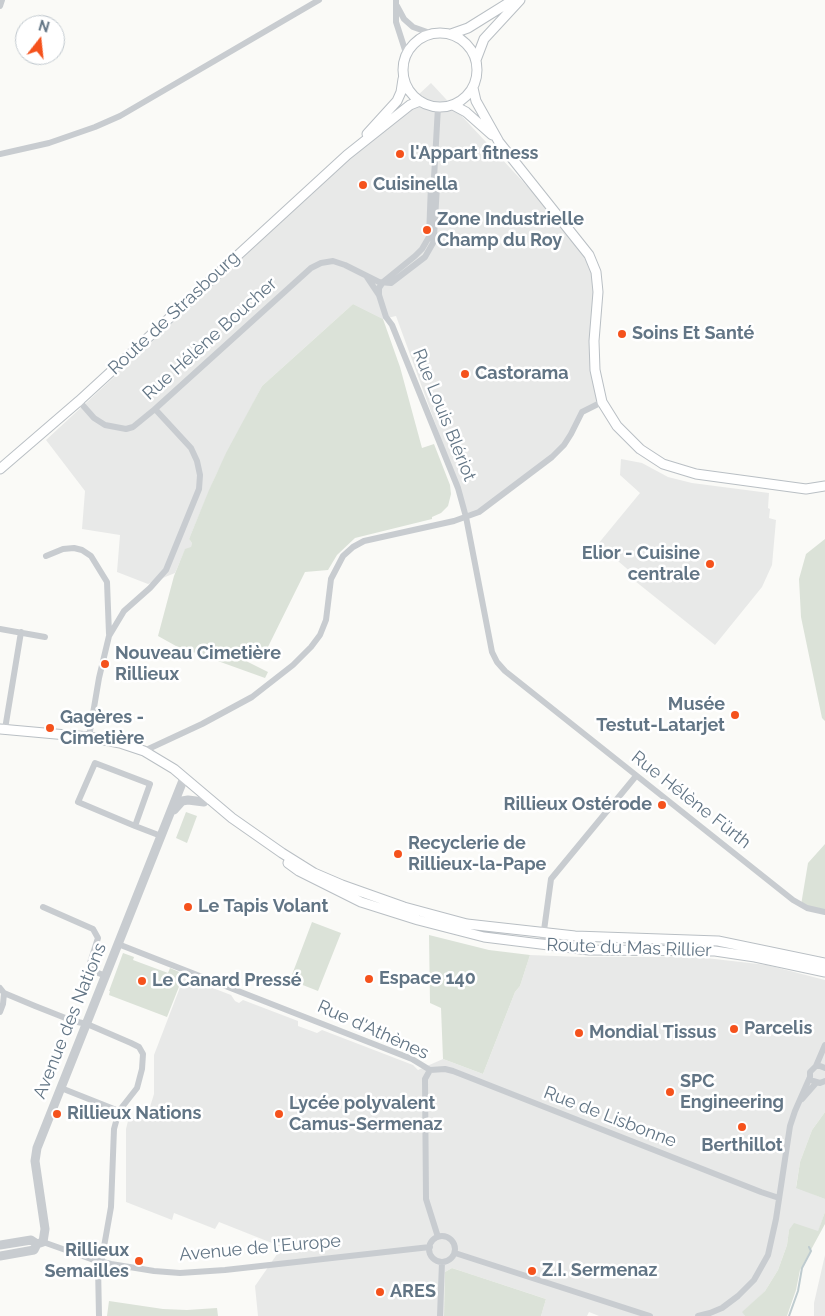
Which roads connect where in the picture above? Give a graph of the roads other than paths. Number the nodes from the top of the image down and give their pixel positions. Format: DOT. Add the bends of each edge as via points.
graph roads {
  1 [pos="2,0"];
  2 [pos="319,0"];
  3 [pos="513,0"];
  4 [pos="520,0"];
  5 [pos="396,2"];
  6 [pos="0,6"];
  7 [pos="430,34"];
  8 [pos="451,34"];
  9 [pos="406,53"];
  10 [pos="476,60"];
  11 [pos="403,77"];
  12 [pos="472,88"];
  13 [pos="420,101"];
  14 [pos="453,104"];
  15 [pos="438,107"];
  16 [pos="499,142"];
  17 [pos="0,154"];
  18 [pos="347,155"];
  19 [pos="434,178"];
  20 [pos="390,275"];
  21 [pos="366,276"];
  22 [pos="383,282"];
  23 [pos="379,295"];
  24 [pos="78,401"];
  25 [pos="602,402"];
  26 [pos="155,408"];
  27 [pos="0,469"];
  28 [pos="825,486"];
  29 [pos="466,517"];
  30 [pos="46,556"];
  31 [pos="0,629"];
  32 [pos="21,632"];
  33 [pos="109,636"];
  34 [pos="45,637"];
  35 [pos="2,729"];
  36 [pos="89,737"];
  37 [pos="144,751"];
  38 [pos="636,776"];
  39 [pos="183,780"];
  40 [pos="204,802"];
  41 [pos="169,818"];
  42 [pos="135,826"];
  43 [pos="161,836"];
  44 [pos="43,907"];
  45 [pos="825,912"];
  46 [pos="543,933"];
  47 [pos="118,944"];
  48 [pos="542,945"];
  49 [pos="825,963"];
  50 [pos="825,972"];
  51 [pos="106,976"];
  52 [pos="2,990"];
  53 [pos="0,1012"];
  54 [pos="87,1024"];
  55 [pos="825,1045"];
  56 [pos="816,1066"];
  57 [pos="825,1067"];
  58 [pos="430,1070"];
  59 [pos="810,1077"];
  60 [pos="822,1083"];
  61 [pos="61,1088"];
  62 [pos="119,1111"];
  63 [pos="795,1111"];
  64 [pos="779,1198"];
  65 [pos="438,1237"];
  66 [pos="40,1243"];
  67 [pos="0,1245"];
  68 [pos="430,1247"];
  69 [pos="455,1253"];
  70 [pos="0,1256"];
  71 [pos="100,1262"];
  72 [pos="442,1262"];
  73 [pos="99,1316"];
  74 [pos="440,1316"];
  75 [pos="650,1316"];
  76 [pos="698,1316"];
  1 -- 6 [label="street"];
  2 -- 17 [label="street" via="120,116 48,143"];
  3 -- 8 [label="main road" via="468,28"];
  4 -- 10 [label="main road" via="484,39"];
  5 -- 7 [label="street" via="412,27"];
  5 -- 9 [label="street" via="396,22"];
  7 -- 8 [label="main road"];
  7 -- 9 [label="main road" via="412,44"];
  8 -- 10 [label="main road" via="471,49"];
  9 -- 11 [label="main road"];
  10 -- 12 [label="main road" via="476,79"];
  11 -- 13 [label="main road" via="412,95"];
  11 -- 18 [label="main road, Route de Strasbourg" via="397,101"];
  12 -- 14 [label="main road"];
  12 -- 16 [label="main road" via="476,102"];
  13 -- 15 [label="main road"];
  13 -- 18 [label="main road, Route de Strasbourg" via="410,105"];
  14 -- 15 [label="main road"];
  14 -- 16 [label="main road"];
  15 -- 19 [label="street"];
  16 -- 25 [label="main road" via="577,238 596,272 594,370"];
  18 -- 24 [label="main road, Route de Strasbourg"];
  19 -- 20 [label="street" via="429,237 415,256"];
  19 -- 22 [label="street" via="437,186 433,243 425,257 396,280"];
  20 -- 21 [label="street"];
  20 -- 22 [label="street"];
  21 -- 22 [label="street, Rue Hélène Boucher"];
  21 -- 23 [label="street, Rue Louis Blériot"];
  21 -- 26 [label="street, Rue Hélène Boucher" via="333,262 311,268"];
  22 -- 23 [label="street"];
  23 -- 29 [label="street, Rue Louis Blériot" via="458,488"];
  24 -- 26 [label="street, Rue Hélène Boucher" via="99,422 126,429"];
  24 -- 27 [label="main road, Route de Strasbourg"];
  25 -- 28 [label="main road" via="617,426 640,449 663,464 696,474 806,489"];
  25 -- 29 [label="street" via="582,412 572,434 552,458 479,512"];
  26 -- 33 [label="street" via="191,448 200,475 199,489 166,570 124,611"];
  29 -- 37 [label="street" via="353,546 343,556 331,579 326,620 320,635 293,665 252,697"];
  29 -- 38 [label="street, Rue Hélène Fürth" via="492,652 497,662"];
  30 -- 33 [label="street" via="64,548 82,550 91,556 107,582"];
  31 -- 32 [label="street"];
  32 -- 34 [label="street"];
  32 -- 35 [label="street"];
  33 -- 36 [label="street"];
  35 -- 36 [label="main road, Route du Mas Rillier"];
  36 -- 37 [label="main road, Route du Mas Rillier"];
  37 -- 39 [label="main road, Route du Mas Rillier"];
  38 -- 45 [label="street, Rue Hélène Fürth" via="793,900 807,908"];
  38 -- 46 [label="street" via="551,880"];
  39 -- 40 [label="main road, Route du Mas Rillier"];
  39 -- 41 [label="street, Avenue des Nations"];
  39 -- 46 [label="main road, Route du Mas Rillier" via="282,853 314,873 342,885 404,907 467,924"];
  40 -- 41 [label="street, Avenue des Nations" via="182,801"];
  40 -- 48 [label="main road, Route du Mas Rillier" via="299,871 361,902 459,932"];
  41 -- 43 [label="street, Avenue des Nations"];
  42 -- 42 [label="street" via="78,802 95,762 150,784"];
  42 -- 43 [label="street"];
  43 -- 47 [label="street, Avenue des Nations"];
  44 -- 51 [label="street" via="93,929 98,943 91,968"];
  46 -- 48 [label="street"];
  46 -- 49 [label="main road, Route du Mas Rillier" via="718,941"];
  47 -- 51 [label="street, Avenue des Nations"];
  47 -- 58 [label="street, Rue d'Athènes" via="412,1059"];
  48 -- 50 [label="main road, Route du Mas Rillier" via="589,950 715,951"];
  51 -- 54 [label="street, Avenue des Nations"];
  52 -- 53 [label="street"];
  52 -- 54 [label="street"];
  54 -- 61 [label="street, Avenue des Nations"];
  54 -- 62 [label="street" via="139,1046 143,1054 137,1088"];
  55 -- 56 [label="street"];
  56 -- 57 [label="street"];
  56 -- 59 [label="street"];
  58 -- 64 [label="street, Rue de Lisbonne" via="453,1071"];
  58 -- 65 [label="street, Rue d'Athènes" via="425,1079 426,1198"];
  59 -- 60 [label="street"];
  59 -- 63 [label="street"];
  60 -- 63 [label="street" via="801,1101"];
  61 -- 62 [label="street"];
  61 -- 66 [label="street, Avenue des Nations" via="35,1161 45,1229"];
  62 -- 71 [label="street" via="114,1129 111,1207"];
  63 -- 64 [label="street"];
  64 -- 76 [label="street" via="770,1248 754,1280 732,1301"];
  65 -- 68 [label="street"];
  65 -- 69 [label="street" via="452,1240"];
  66 -- 67 [label="street, Avenue de l'Europe" via="31,1240"];
  66 -- 70 [label="street" via="34,1250"];
  66 -- 71 [label="street, Avenue de l'Europe"];
  68 -- 71 [label="street, Avenue de l'Europe" via="196,1272 154,1271"];
  68 -- 72 [label="street" via="431,1256"];
  69 -- 72 [label="street" via="450,1260"];
  69 -- 75 [label="street"];
  71 -- 73 [label="street"];
  72 -- 74 [label="street"];
}
